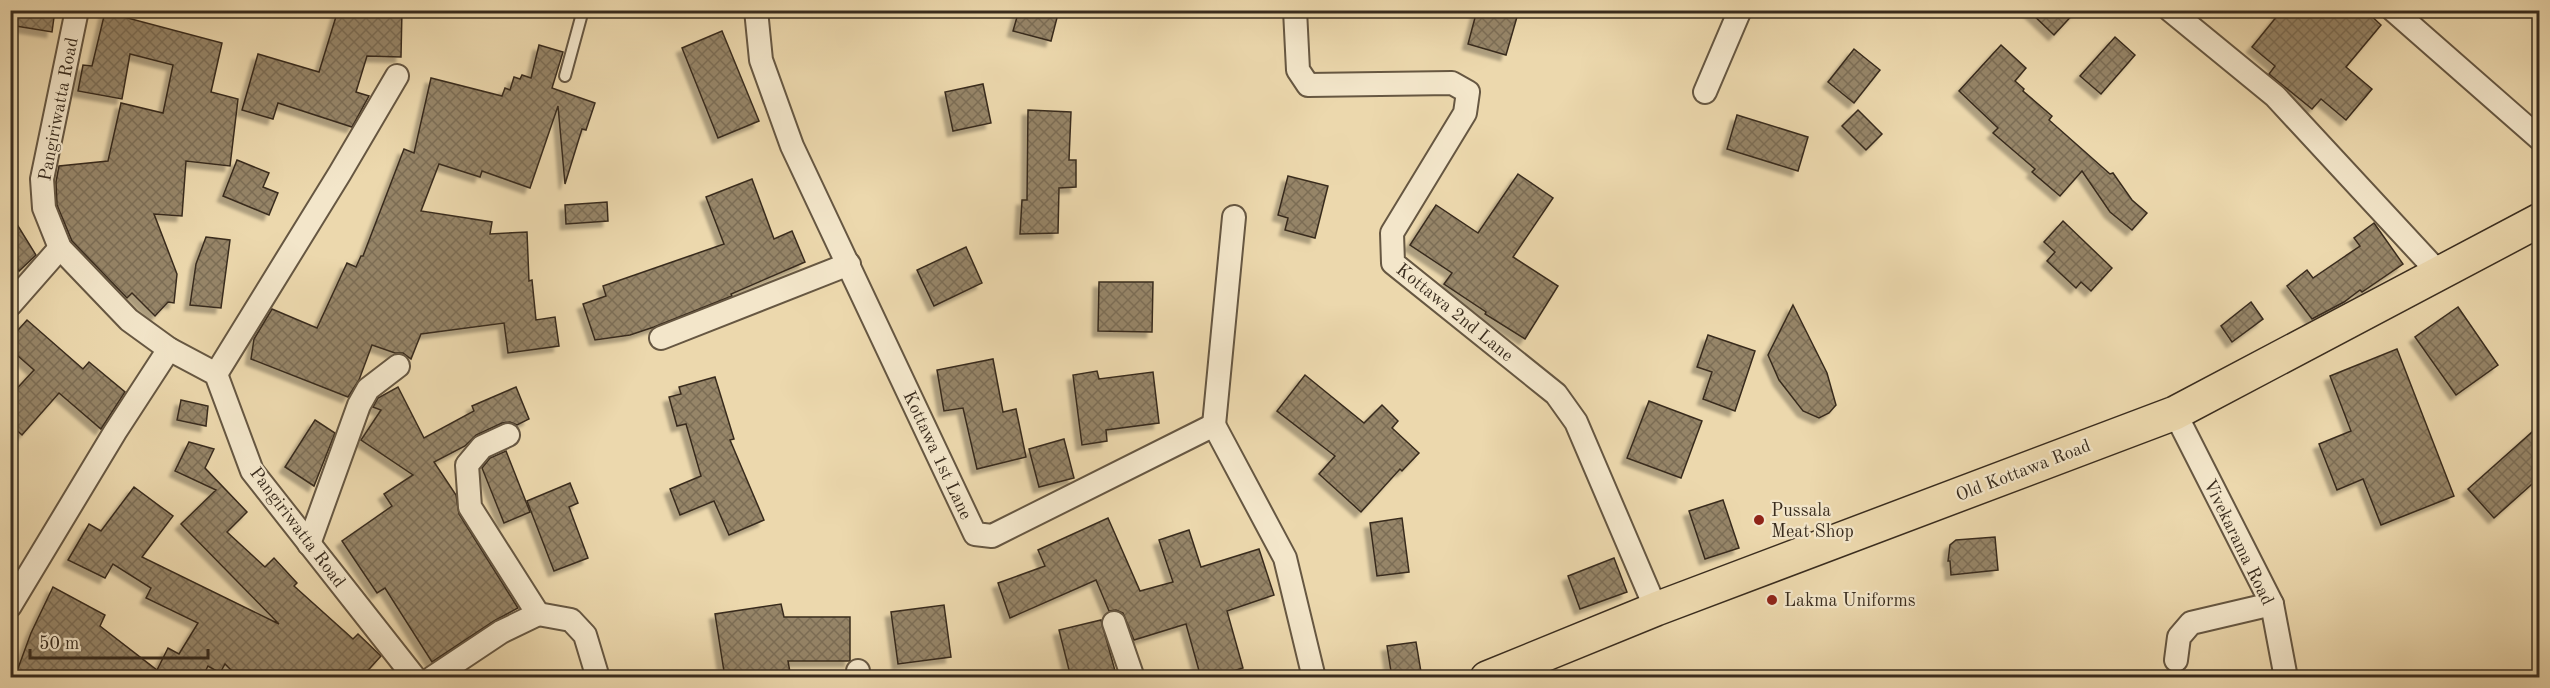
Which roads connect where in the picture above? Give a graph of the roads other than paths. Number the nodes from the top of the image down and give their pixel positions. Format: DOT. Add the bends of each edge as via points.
graph roads {
  1 [pos="77,10"];
  2 [pos="583,10"];
  3 [pos="756,10"];
  4 [pos="1295,10"];
  5 [pos="1740,10"];
  6 [pos="2170,10"];
  7 [pos="2393,10"];
  8 [pos="397,76"];
  9 [pos="565,76"];
  10 [pos="1705,92"];
  11 [pos="2540,139"];
  12 [pos="1234,217"];
  13 [pos="2540,220"];
  14 [pos="60,248"];
  15 [pos="849,264"];
  16 [pos="2439,273"];
  17 [pos="10,304"];
  18 [pos="661,338"];
  19 [pos="169,349"];
  20 [pos="398,366"];
  21 [pos="216,374"];
  22 [pos="2175,413"];
  23 [pos="1214,425"];
  24 [pos="508,435"];
  25 [pos="309,544"];
  26 [pos="2272,604"];
  27 [pos="10,606"];
  28 [pos="1656,609"];
  29 [pos="538,614"];
  30 [pos="1114,623"];
  31 [pos="2176,660"];
  32 [pos="415,678"];
  33 [pos="432,678"];
  34 [pos="598,678"];
  35 [pos="1133,678"];
  36 [pos="1314,678"];
  37 [pos="1487,678"];
  38 [pos="2286,678"];
  1 -- 14 [label="street, Pangiriwatta Road" via="42,179 44,208"];
  2 -- 9 [label="lane"];
  3 -- 15 [label="street, Kottawa 1st Lane" via="761,60 792,146"];
  4 -- 28 [label="street, Kottawa 2nd Lane" via="1298,70 1308,85 1452,83 1468,92 1465,113 1392,232 1393,263 1556,393 1576,422"];
  5 -- 10 [label="street"];
  6 -- 16 [label="street" via="2275,96"];
  7 -- 11 [label="street"];
  8 -- 21 [label="street"];
  12 -- 23 [label="street"];
  13 -- 16 [label="main road, Old Kottawa Road"];
  14 -- 17 [label="street"];
  14 -- 19 [label="street, Pangiriwatta Road" via="129,320"];
  15 -- 18 [label="street"];
  15 -- 23 [label="street, Kottawa 1st Lane" via="975,534 992,536"];
  16 -- 22 [label="main road, Old Kottawa Road"];
  19 -- 21 [label="street, Pangiriwatta Road"];
  19 -- 27 [label="street"];
  20 -- 25 [label="street" via="368,389 359,405"];
  21 -- 25 [label="street, Pangiriwatta Road" via="252,471"];
  22 -- 26 [label="street, Vivekarama Road"];
  22 -- 28 [label="main road, Old Kottawa Road"];
  23 -- 36 [label="street" via="1285,558"];
  24 -- 29 [label="street" via="482,447 467,465 470,507"];
  25 -- 32 [label="street, Pangiriwatta Road"];
  26 -- 31 [label="street" via="2191,623 2179,638"];
  26 -- 38 [label="street, Vivekarama Road"];
  28 -- 37 [label="main road, Old Kottawa Road"];
  29 -- 33 [label="street" via="501,632"];
  29 -- 34 [label="street" via="571,620 585,634"];
  30 -- 35 [label="street"];
}
